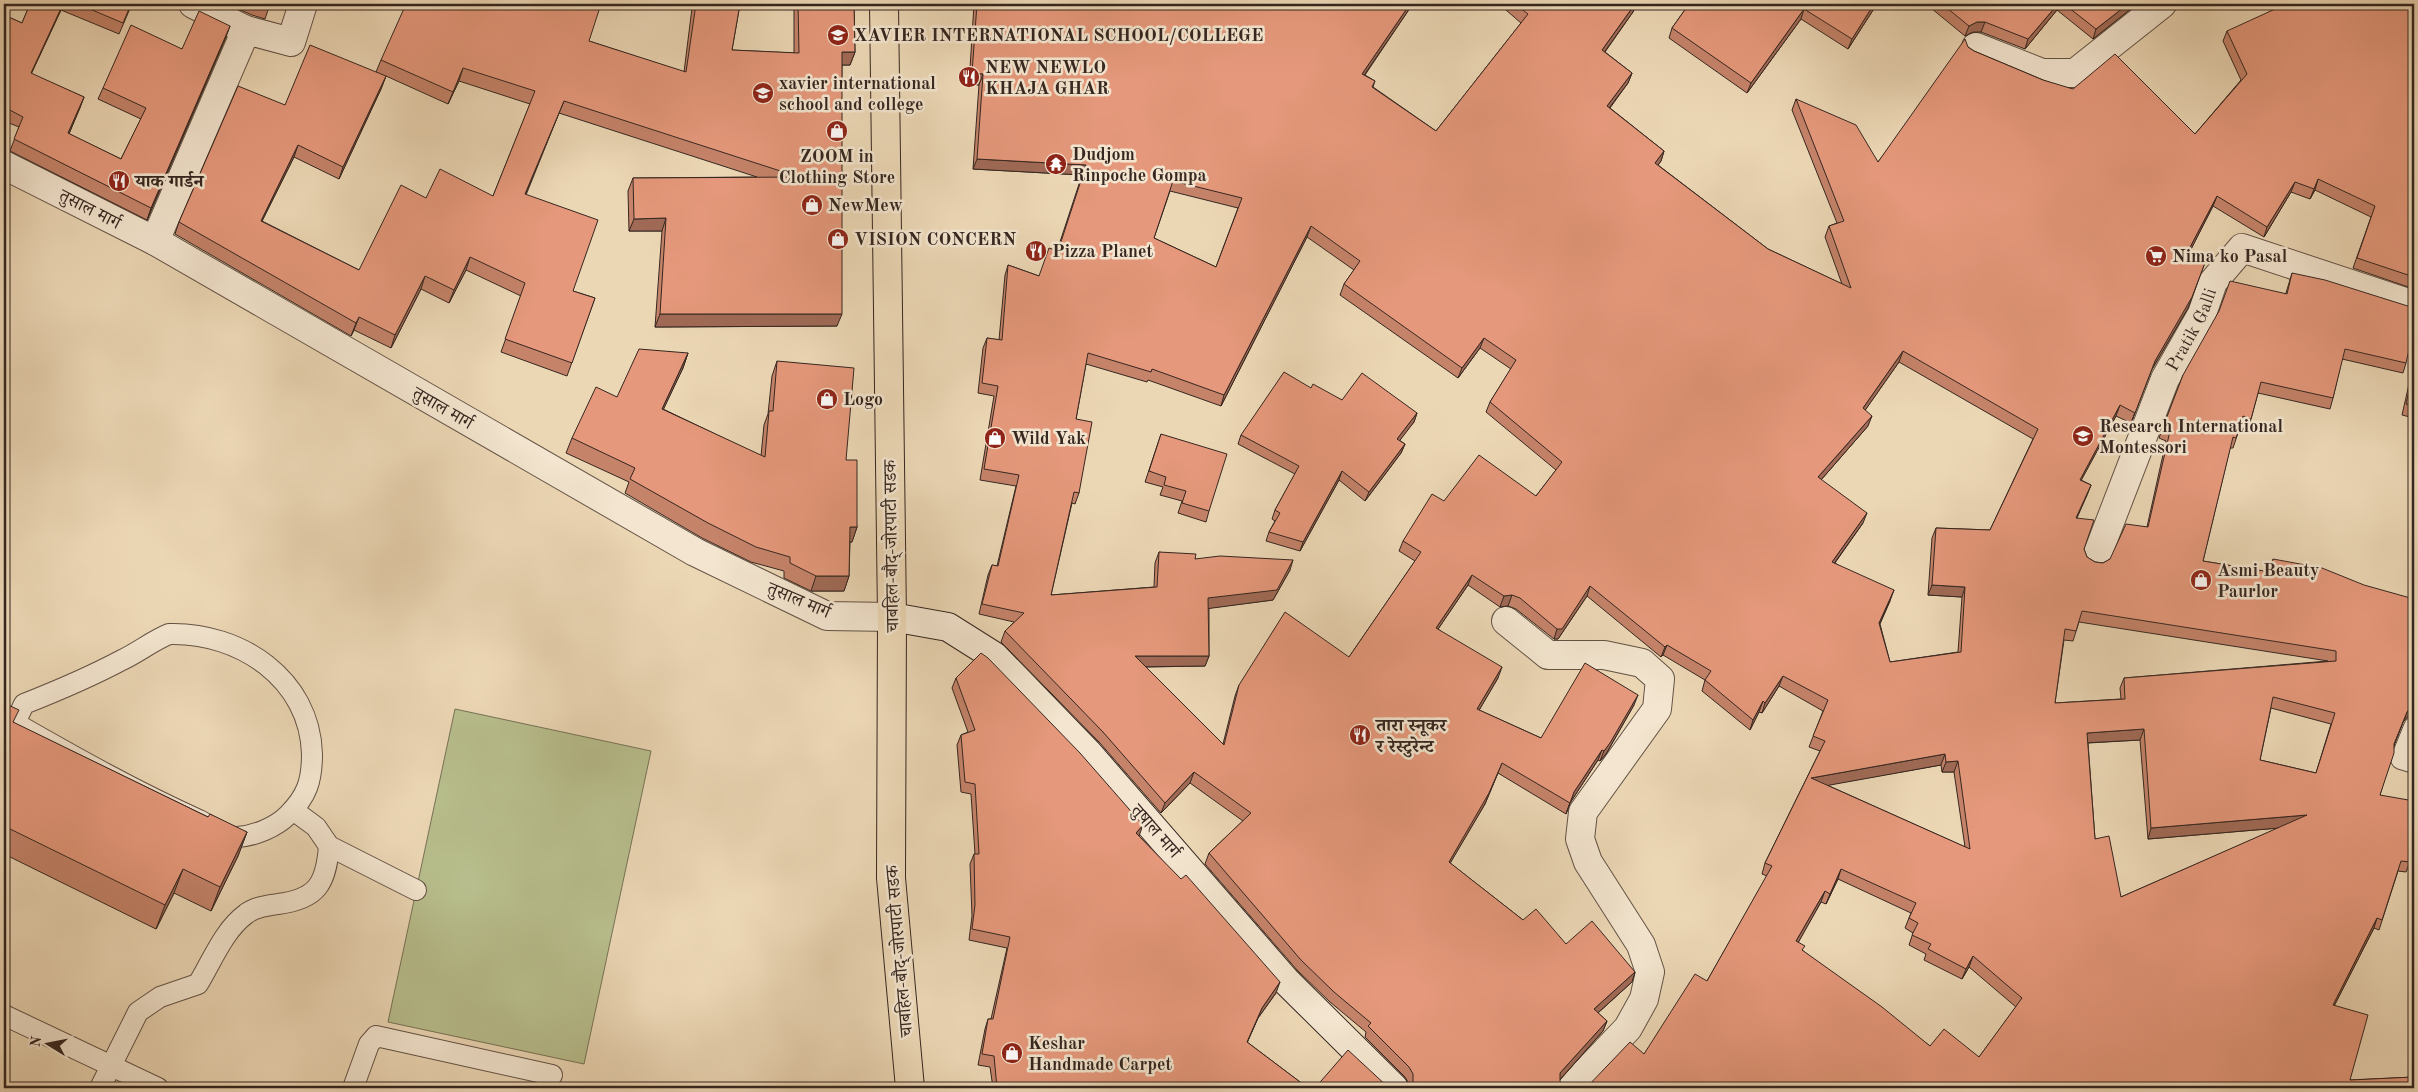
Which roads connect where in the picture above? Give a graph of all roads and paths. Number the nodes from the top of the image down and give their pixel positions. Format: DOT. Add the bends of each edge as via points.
graph roads {
  1 [pos="193,4"];
  2 [pos="303,4"];
  3 [pos="884,4"];
  4 [pos="2162,4"];
  5 [pos="246,30"];
  6 [pos="1976,47"];
  7 [pos="4,165"];
  8 [pos="155,241"];
  9 [pos="2414,305"];
  10 [pos="2096,558"];
  11 [pos="892,617"];
  12 [pos="1506,621"];
  13 [pos="2414,727"];
  14 [pos="2414,763"];
  15 [pos="293,810"];
  16 [pos="329,846"];
  17 [pos="416,890"];
  18 [pos="4,1015"];
  19 [pos="111,1066"];
  20 [pos="552,1075"];
  21 [pos="100,1088"];
  22 [pos="158,1088"];
  23 [pos="352,1088"];
  24 [pos="910,1088"];
  25 [pos="1394,1088"];
  26 [pos="1571,1088"];
  1 -- 5 [label="street"];
  2 -- 5 [label="street" via="291,42"];
  3 -- 11 [label="main road, चाबहिल-बौद्-जोरपाटी सडक"];
  4 -- 6 [label="street" via="2076,73 2042,73"];
  5 -- 8 [label="street"];
  7 -- 8 [label="street, तुसाल मार्ग"];
  8 -- 11 [label="street, तुसाल मार्ग" via="695,552 827,616"];
  9 -- 10 [label="street, Pratik Galli" via="2242,248 2213,282 2202,314 2164,378"];
  11 -- 24 [label="main road, चाबहिल-बौद्-जोरपाटी सडक" via="891,878"];
  11 -- 25 [label="street, तुषाल मार्ग" via="948,627 994,656 1088,753 1286,981"];
  12 -- 26 [label="street" via="1548,655 1604,655 1642,664 1660,679 1657,709 1583,812 1580,838 1588,862 1641,945 1650,972 1644,999 1628,1028"];
  13 -- 14 [label="lane" via="2401,759"];
  15 -- 15 [label="lane" via="273,827 235,837 138,792 15,723 24,704 76,683 169,634 191,634 222,641 249,652 272,668 286,683 308,723 312,767 307,793"];
  15 -- 16 [label="lane" via="316,827"];
  16 -- 17 [label="lane"];
  16 -- 19 [label="lane" via="328,864 315,892 303,899 261,906 247,913 227,935 198,984 160,997 138,1012"];
  18 -- 19 [label="lane"];
  19 -- 21 [label="lane"];
  19 -- 22 [label="lane"];
  20 -- 23 [label="lane" via="376,1036 369,1044"];
}
